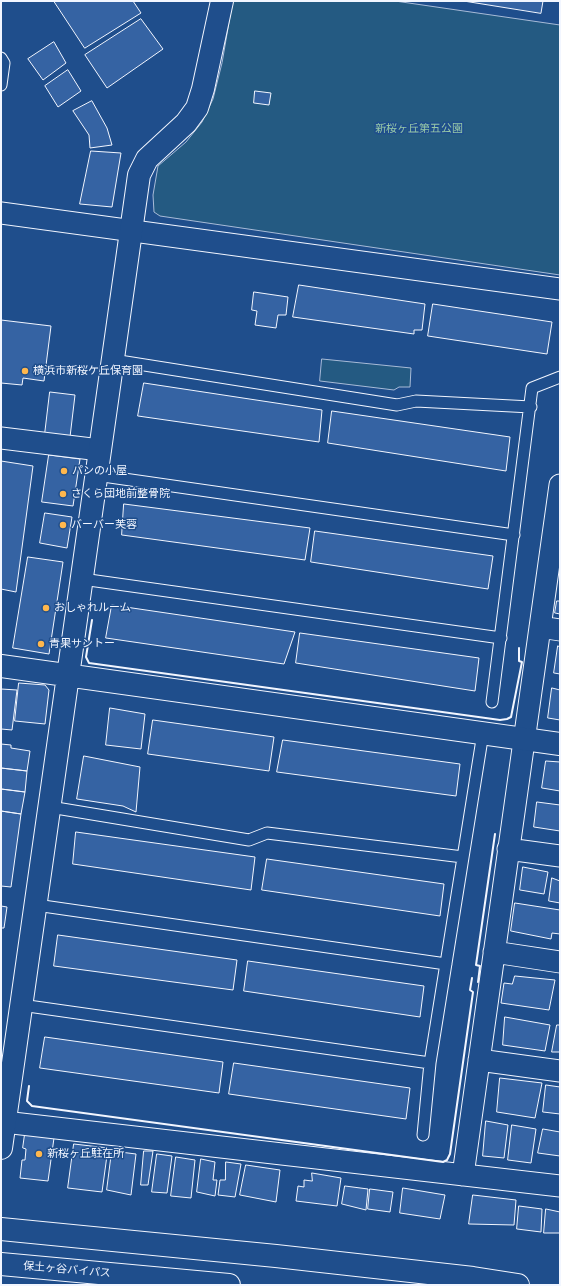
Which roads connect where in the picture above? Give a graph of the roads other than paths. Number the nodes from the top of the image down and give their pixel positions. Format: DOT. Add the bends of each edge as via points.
graph roads {
  1 [pos="222,1"];
  2 [pos="1,58"];
  3 [pos="1,85"];
  4 [pos="1,213"];
  5 [pos="131,231"];
  6 [pos="560,289"];
  7 [pos="113,360"];
  8 [pos="560,377"];
  9 [pos="531,407"];
  10 [pos="1,438"];
  11 [pos="100,450"];
  12 [pos="96,476"];
  13 [pos="560,486"];
  14 [pos="558,517"];
  15 [pos="514,535"];
  16 [pos="82,579"];
  17 [pos="550,628"];
  18 [pos="501,638"];
  19 [pos="1,666"];
  20 [pos="69,675"];
  21 [pos="492,702"];
  22 [pos="483,733"];
  23 [pos="524,739"];
  24 [pos="560,744"];
  25 [pos="50,807"];
  26 [pos="508,850"];
  27 [pos="560,856"];
  28 [pos="463,857"];
  29 [pos="36,905"];
  30 [pos="494,952"];
  31 [pos="560,962"];
  32 [pos="446,964"];
  33 [pos="21,1005"];
  34 [pos="479,1060"];
  35 [pos="430,1063"];
  36 [pos="560,1071"];
  37 [pos="4,1122"];
  38 [pos="423,1135"];
  39 [pos="1,1148"];
  40 [pos="463,1175"];
  41 [pos="560,1186"];
  42 [pos="1,1228"];
  43 [pos="1,1264"];
  44 [pos="229,1285"];
  45 [pos="518,1285"];
  1 -- 5 [label="main road" via="197,108 186,123 147,159 139,175"];
  2 -- 3 [label="lane" via="4,63"];
  4 -- 5 [label="street"];
  5 -- 6 [label="street"];
  5 -- 7 [label="main road"];
  7 -- 9 [label="lane" via="397,405 416,401"];
  7 -- 11 [label="main road"];
  8 -- 9 [label="lane" via="532,388"];
  9 -- 15 [label="lane"];
  10 -- 11 [label="street"];
  11 -- 12 [label="main road"];
  12 -- 15 [label="lane"];
  12 -- 16 [label="main road"];
  13 -- 14 [label="street"];
  14 -- 17 [label="street"];
  15 -- 18 [label="lane"];
  16 -- 18 [label="lane"];
  16 -- 20 [label="main road"];
  17 -- 23 [label="street"];
  18 -- 21 [label="lane"];
  19 -- 20 [label="main road"];
  20 -- 22 [label="main road"];
  20 -- 25 [label="main road"];
  22 -- 23 [label="main road"];
  22 -- 28 [label="lane"];
  23 -- 24 [label="main road"];
  23 -- 26 [label="street"];
  25 -- 28 [label="lane" via="249,840 267,834"];
  25 -- 29 [label="main road"];
  26 -- 27 [label="street"];
  26 -- 30 [label="street"];
  28 -- 32 [label="lane"];
  29 -- 32 [label="lane"];
  29 -- 33 [label="main road"];
  30 -- 31 [label="street"];
  30 -- 34 [label="street"];
  32 -- 35 [label="lane"];
  33 -- 35 [label="lane"];
  33 -- 37 [label="main road"];
  34 -- 36 [label="street"];
  34 -- 40 [label="street"];
  35 -- 38 [label="lane"];
  37 -- 39 [label="main road"];
  37 -- 40 [label="street"];
  40 -- 41 [label="street"];
  42 -- 45 [label="main road" via="276,1256"];
  43 -- 44 [label="main road, 保土ヶ谷バイパス"];
}
